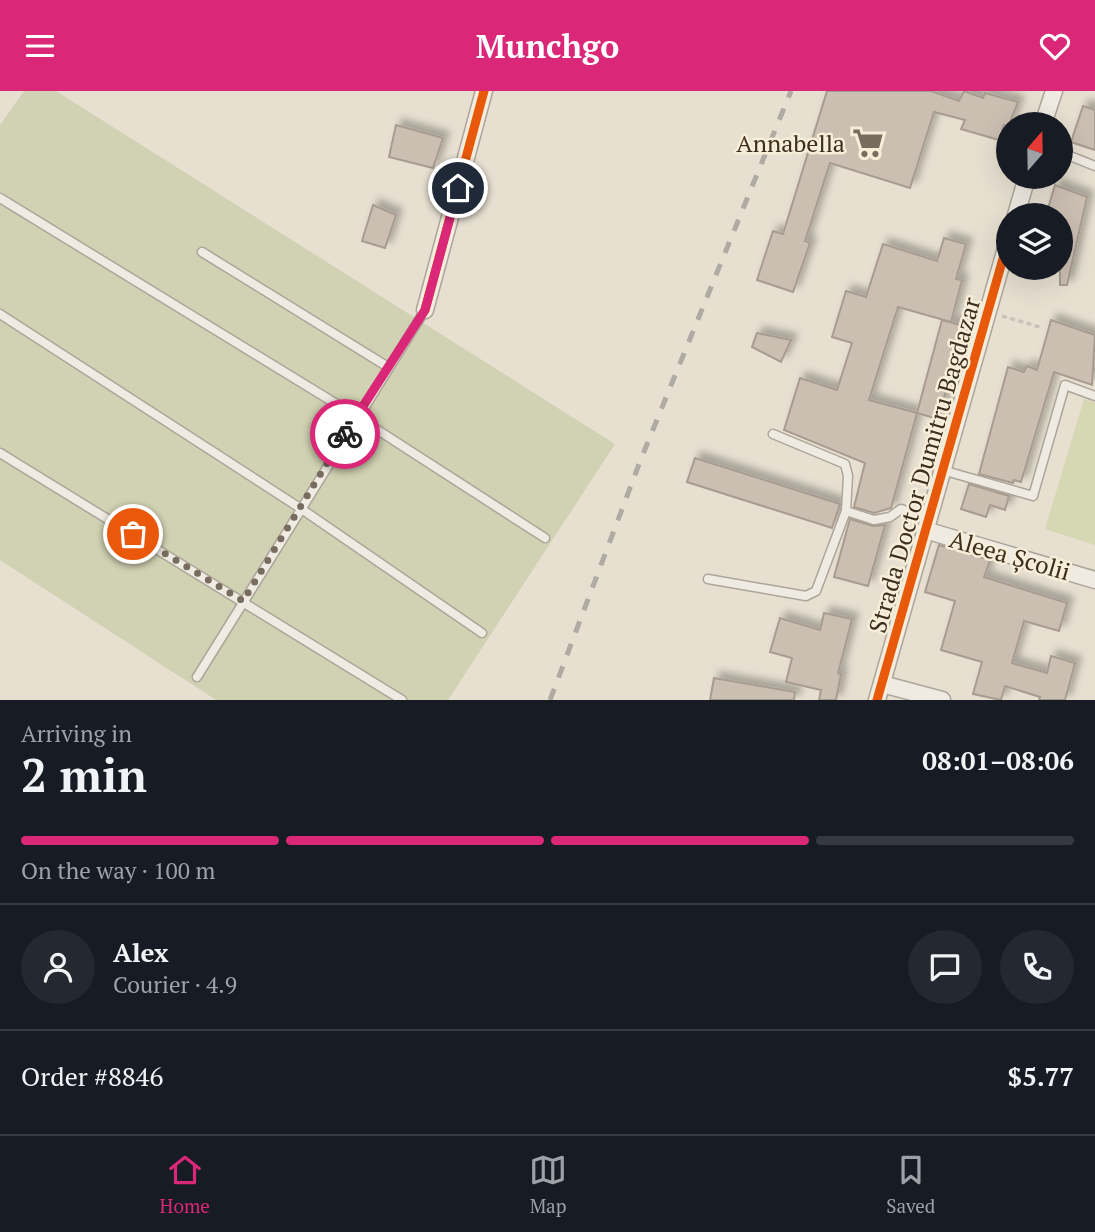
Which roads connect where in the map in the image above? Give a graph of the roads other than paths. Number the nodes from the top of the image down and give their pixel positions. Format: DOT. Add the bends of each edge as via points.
graph roads {
  1 [pos="484,91"];
  2 [pos="1054,91"];
  3 [pos="1047,112"];
  4 [pos="1073,157"];
  5 [pos="1095,166"];
  6 [pos="0,198"];
  7 [pos="202,253"];
  8 [pos="996,280"];
  9 [pos="425,310"];
  10 [pos="0,314"];
  11 [pos="388,367"];
  12 [pos="1095,396"];
  13 [pos="356,416"];
  14 [pos="773,435"];
  15 [pos="0,453"];
  16 [pos="942,470"];
  17 [pos="300,509"];
  18 [pos="846,511"];
  19 [pos="926,524"];
  20 [pos="545,538"];
  21 [pos="708,579"];
  22 [pos="1095,580"];
  23 [pos="243,601"];
  24 [pos="482,633"];
  25 [pos="197,677"];
  26 [pos="882,684"];
  27 [pos="401,700"];
  28 [pos="877,700"];
  29 [pos="942,700"];
  1 -- 9 [label="street"];
  2 -- 3 [label="street"];
  4 -- 5 [label="lane"];
  6 -- 13 [label="lane"];
  7 -- 11 [label="lane"];
  8 -- 16 [label="street, Strada Doctor Dumitru Bagdazar"];
  9 -- 11 [label="lane"];
  10 -- 17 [label="lane"];
  11 -- 13 [label="lane"];
  12 -- 16 [label="lane" via="1065,385 1034,496"];
  13 -- 17 [label="lane"];
  13 -- 20 [label="lane"];
  14 -- 18 [label="lane" via="845,464"];
  15 -- 23 [label="lane"];
  16 -- 19 [label="street, Strada Doctor Dumitru Bagdazar"];
  17 -- 23 [label="lane"];
  17 -- 24 [label="lane"];
  18 -- 19 [label="lane" via="874,520 901,509"];
  18 -- 21 [label="lane" via="816,591 806,596"];
  19 -- 22 [label="street, Aleea Școlii"];
  19 -- 26 [label="street, Strada Doctor Dumitru Bagdazar"];
  23 -- 25 [label="lane"];
  23 -- 27 [label="lane"];
  26 -- 28 [label="street, Strada Doctor Dumitru Bagdazar"];
  26 -- 29 [label="street"];
}
